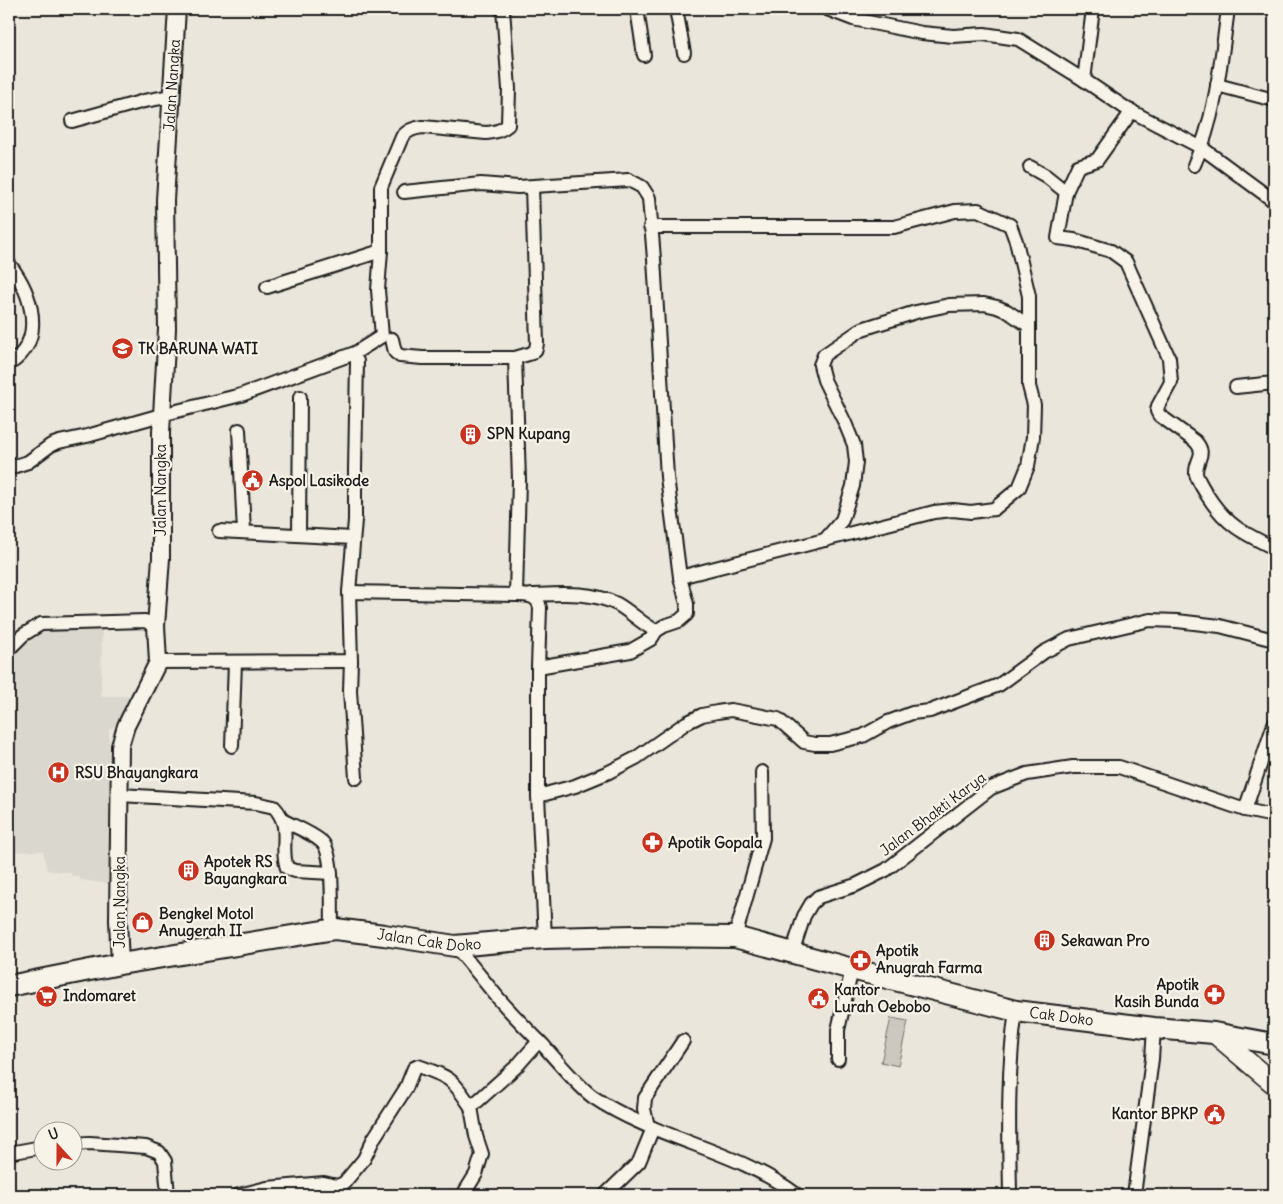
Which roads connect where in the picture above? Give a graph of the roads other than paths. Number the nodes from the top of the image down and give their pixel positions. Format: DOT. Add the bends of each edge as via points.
graph roads {
  1 [pos="177,9"];
  2 [pos="503,9"];
  3 [pos="637,9"];
  4 [pos="676,9"];
  5 [pos="827,9"];
  6 [pos="1093,9"];
  7 [pos="1228,9"];
  8 [pos="684,53"];
  9 [pos="644,55"];
  10 [pos="1084,80"];
  11 [pos="1217,85"];
  12 [pos="172,96"];
  13 [pos="1274,100"];
  14 [pos="1132,111"];
  15 [pos="72,121"];
  16 [pos="1202,148"];
  17 [pos="1194,165"];
  18 [pos="1030,167"];
  19 [pos="532,187"];
  20 [pos="404,192"];
  21 [pos="1066,192"];
  22 [pos="1274,201"];
  23 [pos="650,227"];
  24 [pos="381,251"];
  25 [pos="9,264"];
  26 [pos="267,287"];
  27 [pos="1029,326"];
  28 [pos="392,339"];
  29 [pos="515,358"];
  30 [pos="357,361"];
  31 [pos="9,364"];
  32 [pos="1274,383"];
  33 [pos="1236,387"];
  34 [pos="300,397"];
  35 [pos="161,414"];
  36 [pos="239,430"];
  37 [pos="9,468"];
  38 [pos="219,532"];
  39 [pos="244,532"];
  40 [pos="299,534"];
  41 [pos="354,538"];
  42 [pos="825,540"];
  43 [pos="1274,548"];
  44 [pos="680,578"];
  45 [pos="348,592"];
  46 [pos="516,594"];
  47 [pos="531,595"];
  48 [pos="156,626"];
  49 [pos="656,631"];
  50 [pos="1274,640"];
  51 [pos="9,649"];
  52 [pos="351,661"];
  53 [pos="158,662"];
  54 [pos="235,662"];
  55 [pos="538,667"];
  56 [pos="1274,724"];
  57 [pos="232,746"];
  58 [pos="762,772"];
  59 [pos="356,778"];
  60 [pos="120,795"];
  61 [pos="538,796"];
  62 [pos="1245,810"];
  63 [pos="1274,816"];
  64 [pos="284,821"];
  65 [pos="331,873"];
  66 [pos="332,930"];
  67 [pos="545,938"];
  68 [pos="735,938"];
  69 [pos="455,946"];
  70 [pos="792,953"];
  71 [pos="120,964"];
  72 [pos="852,969"];
  73 [pos="9,986"];
  74 [pos="1016,1011"];
  75 [pos="1154,1028"];
  76 [pos="1214,1033"];
  77 [pos="539,1041"];
  78 [pos="683,1042"];
  79 [pos="1274,1044"];
  80 [pos="838,1059"];
  81 [pos="1274,1084"];
  82 [pos="471,1107"];
  83 [pos="651,1127"];
  84 [pos="82,1143"];
  85 [pos="32,1149"];
  86 [pos="9,1153"];
  87 [pos="283,1191"];
  88 [pos="1010,1192"];
  89 [pos="168,1195"];
  90 [pos="238,1195"];
  91 [pos="463,1195"];
  92 [pos="604,1195"];
  93 [pos="797,1195"];
  94 [pos="1134,1195"];
  1 -- 12 [label="street, Jalan Nangka"];
  2 -- 24 [label="street" via="509,89 508,125 496,132 423,127 407,132 393,155 381,187"];
  3 -- 9 [label="street"];
  4 -- 8 [label="street"];
  5 -- 10 [label="street" via="854,19 922,32 953,36 984,34 1018,39"];
  6 -- 10 [label="street"];
  7 -- 11 [label="street"];
  10 -- 14 [label="street"];
  11 -- 13 [label="street"];
  11 -- 16 [label="street"];
  12 -- 15 [label="street"];
  12 -- 35 [label="street, Jalan Nangka" via="165,200 166,329"];
  14 -- 16 [label="street"];
  14 -- 21 [label="street" via="1097,160 1078,166"];
  16 -- 17 [label="street"];
  16 -- 22 [label="street"];
  18 -- 21 [label="street"];
  19 -- 20 [label="street" via="481,184"];
  19 -- 23 [label="street" via="630,180 642,187 649,198"];
  19 -- 29 [label="street" via="537,343 532,353"];
  21 -- 43 [label="street" via="1058,238 1111,251 1126,262 1166,349 1172,377 1158,406 1159,415 1200,446 1202,453 1196,474 1215,507 1234,527"];
  23 -- 27 [label="street" via="894,227 955,212 978,210 1010,225 1029,296"];
  23 -- 44 [label="street" via="666,477"];
  24 -- 26 [label="street"];
  24 -- 35 [label="street" via="378,290 382,336 355,353 241,395"];
  25 -- 31 [label="street" via="22,286 33,317 27,346"];
  27 -- 42 [label="street" via="1033,437 1028,466 1019,488 994,509 934,512"];
  27 -- 42 [label="street" via="997,307 949,305 862,329 824,355 820,366 824,380 854,445 856,462 853,486 842,520"];
  28 -- 29 [label="street" via="395,352 400,356"];
  29 -- 46 [label="street" via="520,480"];
  30 -- 41 [label="street"];
  32 -- 33 [label="street"];
  34 -- 40 [label="street"];
  35 -- 37 [label="street" via="59,442 28,462"];
  35 -- 48 [label="street, Jalan Nangka" via="161,558"];
  36 -- 39 [label="street"];
  38 -- 39 [label="street"];
  39 -- 40 [label="street"];
  40 -- 41 [label="street"];
  41 -- 45 [label="street"];
  42 -- 44 [label="street"];
  44 -- 49 [label="street" via="688,604 686,614 679,621"];
  45 -- 46 [label="street"];
  45 -- 52 [label="street"];
  46 -- 47 [label="street"];
  47 -- 49 [label="street" via="574,594 606,600"];
  47 -- 55 [label="street" via="539,602 540,608"];
  48 -- 51 [label="street" via="145,621 41,624"];
  48 -- 53 [label="street, Jalan Nangka"];
  49 -- 55 [label="street" via="651,639 630,651"];
  50 -- 61 [label="street" via="1220,626 1150,620 1069,639 1044,652 999,685 930,711 912,713 888,722 863,736 830,744 814,744 804,742 778,719 731,710 717,712 686,723 636,758 609,772"];
  52 -- 54 [label="street"];
  52 -- 59 [label="street"];
  53 -- 54 [label="street"];
  53 -- 60 [label="street, Jalan Nangka" via="123,734"];
  54 -- 57 [label="street"];
  55 -- 61 [label="street"];
  56 -- 62 [label="street"];
  58 -- 68 [label="street" via="763,838"];
  60 -- 64 [label="street" via="262,804 274,807"];
  60 -- 71 [label="street, Jalan Nangka"];
  61 -- 67 [label="street"];
  62 -- 63 [label="street, Jalan Bhakti Karya"];
  62 -- 70 [label="street, Jalan Bhakti Karya" via="1119,767 1027,774 991,788 886,870 856,885 818,897 804,916"];
  64 -- 65 [label="street" via="322,842 329,857"];
  64 -- 65 [label="street" via="287,868"];
  65 -- 66 [label="street"];
  66 -- 69 [label="main road, Jalan Cak Doko"];
  66 -- 71 [label="main road, Jalan Cak Doko"];
  67 -- 68 [label="main road, Jalan Cak Doko"];
  67 -- 69 [label="main road, Jalan Cak Doko"];
  68 -- 70 [label="main road, Jalan Cak Doko"];
  69 -- 77 [label="street"];
  70 -- 72 [label="main road, Jalan Cak Doko"];
  71 -- 73 [label="main road, Jalan Cak Doko"];
  72 -- 74 [label="main road, Cak Doko"];
  72 -- 80 [label="street" via="838,1030"];
  74 -- 75 [label="main road, Cak Doko"];
  74 -- 88 [label="street" via="1008,1102"];
  75 -- 76 [label="main road, Cak Doko"];
  75 -- 94 [label="street"];
  76 -- 79 [label="main road, Cak Doko"];
  76 -- 81 [label="main road"];
  77 -- 82 [label="street" via="517,1066"];
  77 -- 83 [label="street" via="592,1096"];
  78 -- 83 [label="street" via="645,1098 644,1110"];
  82 -- 87 [label="street" via="449,1078 418,1066 364,1160 348,1180 337,1186 324,1183"];
  82 -- 91 [label="street" via="482,1154 476,1174"];
  83 -- 92 [label="street" via="639,1162"];
  83 -- 93 [label="street" via="746,1164"];
  84 -- 89 [label="street" via="146,1147 159,1152 165,1161"];
  85 -- 86 [label="street"];
  87 -- 90 [label="street" via="267,1188"];
}
